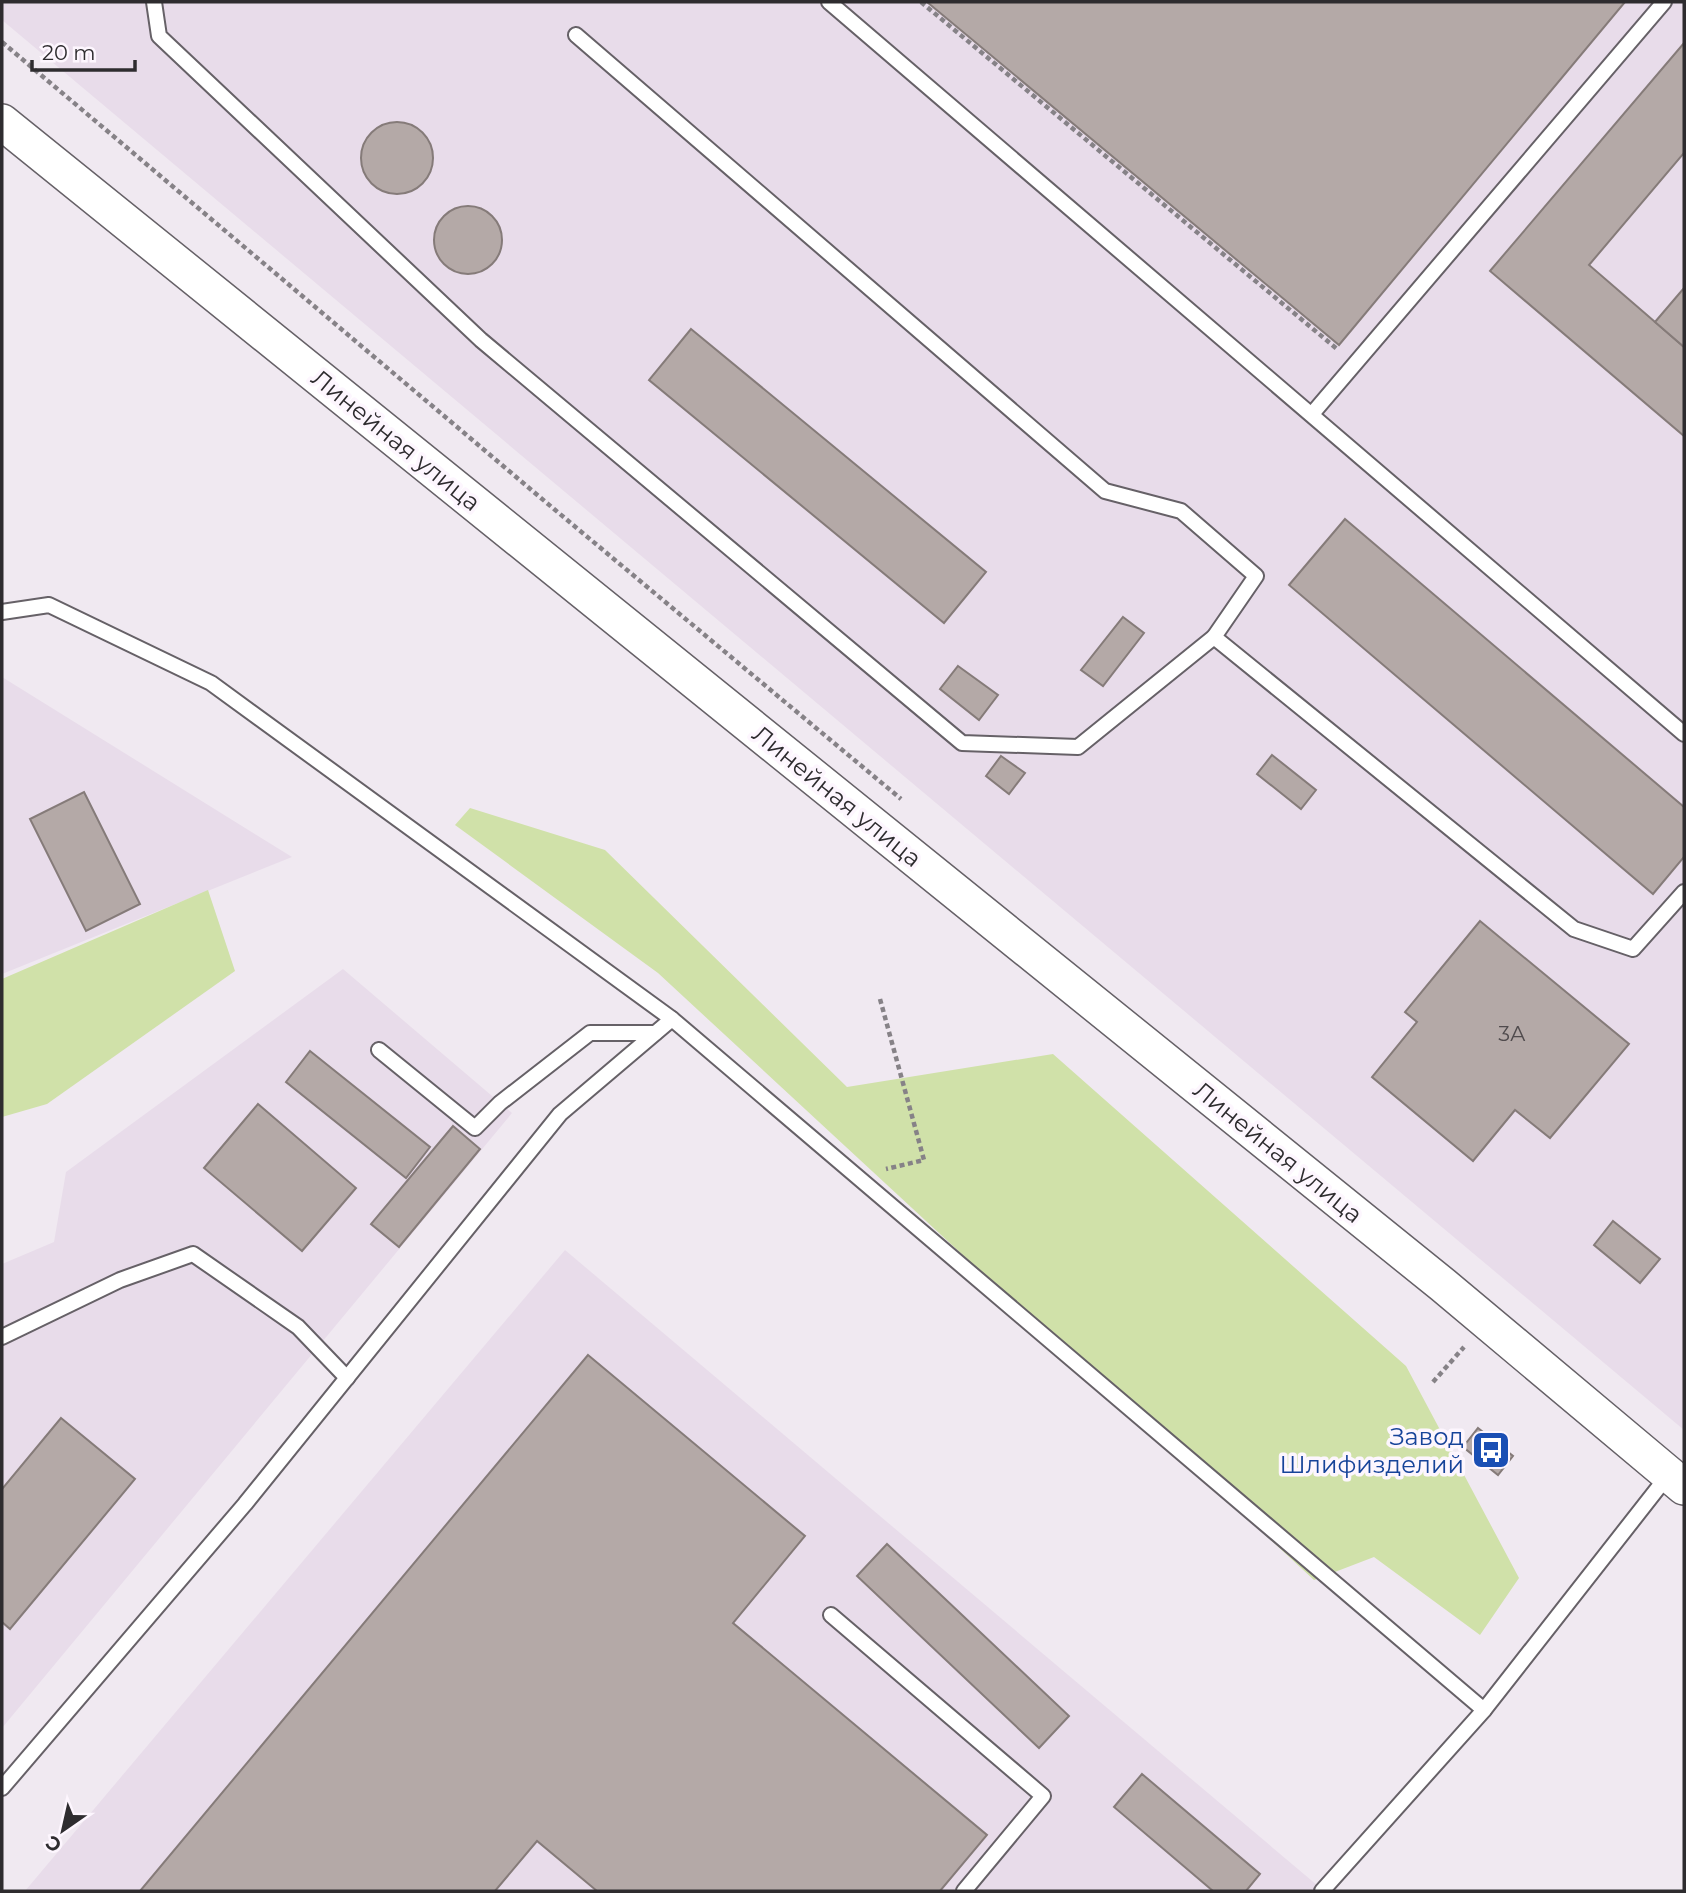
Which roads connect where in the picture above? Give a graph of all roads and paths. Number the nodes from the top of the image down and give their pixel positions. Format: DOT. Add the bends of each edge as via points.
graph roads {
  1 [pos="154,2"];
  2 [pos="829,2"];
  3 [pos="921,2"];
  4 [pos="1664,2"];
  5 [pos="576,35"];
  6 [pos="2,42"];
  7 [pos="2,122"];
  8 [pos="1354,365"];
  9 [pos="1312,414"];
  10 [pos="2,612"];
  11 [pos="1214,637"];
  12 [pos="1684,734"];
  13 [pos="906,803"];
  14 [pos="1684,892"];
  15 [pos="880,999"];
  16 [pos="672,1019"];
  17 [pos="655,1033"];
  18 [pos="379,1050"];
  19 [pos="858,1176"];
  20 [pos="2,1338"];
  21 [pos="347,1378"];
  22 [pos="1676,1481"];
  23 [pos="831,1615"];
  24 [pos="1484,1710"];
  25 [pos="2,1788"];
  26 [pos="964,1891"];
  27 [pos="1322,1891"];
  1 -- 11 [label="lane" via="159,37 481,340 962,743 1079,747"];
  2 -- 9 [label="lane"];
  3 -- 8 [label="path"];
  4 -- 8 [label="lane"];
  5 -- 11 [label="lane" via="1105,491 1181,511 1256,576"];
  6 -- 13 [label="path"];
  7 -- 22 [label="street, Линейная улица" via="1470,1306"];
  8 -- 9 [label="lane"];
  9 -- 12 [label="lane"];
  10 -- 16 [label="lane" via="49,605 211,683"];
  11 -- 14 [label="lane" via="1574,929 1633,949"];
  15 -- 19 [label="path" via="924,1160"];
  16 -- 17 [label="lane"];
  16 -- 19 [label="lane"];
  17 -- 18 [label="lane" via="590,1033 475,1128"];
  17 -- 21 [label="lane" via="560,1114"];
  19 -- 24 [label="lane"];
  20 -- 21 [label="lane" via="120,1280 193,1254 298,1327"];
  21 -- 25 [label="lane" via="246,1504"];
  22 -- 24 [label="lane"];
  23 -- 26 [label="lane" via="1043,1796"];
  24 -- 27 [label="lane"];
}
